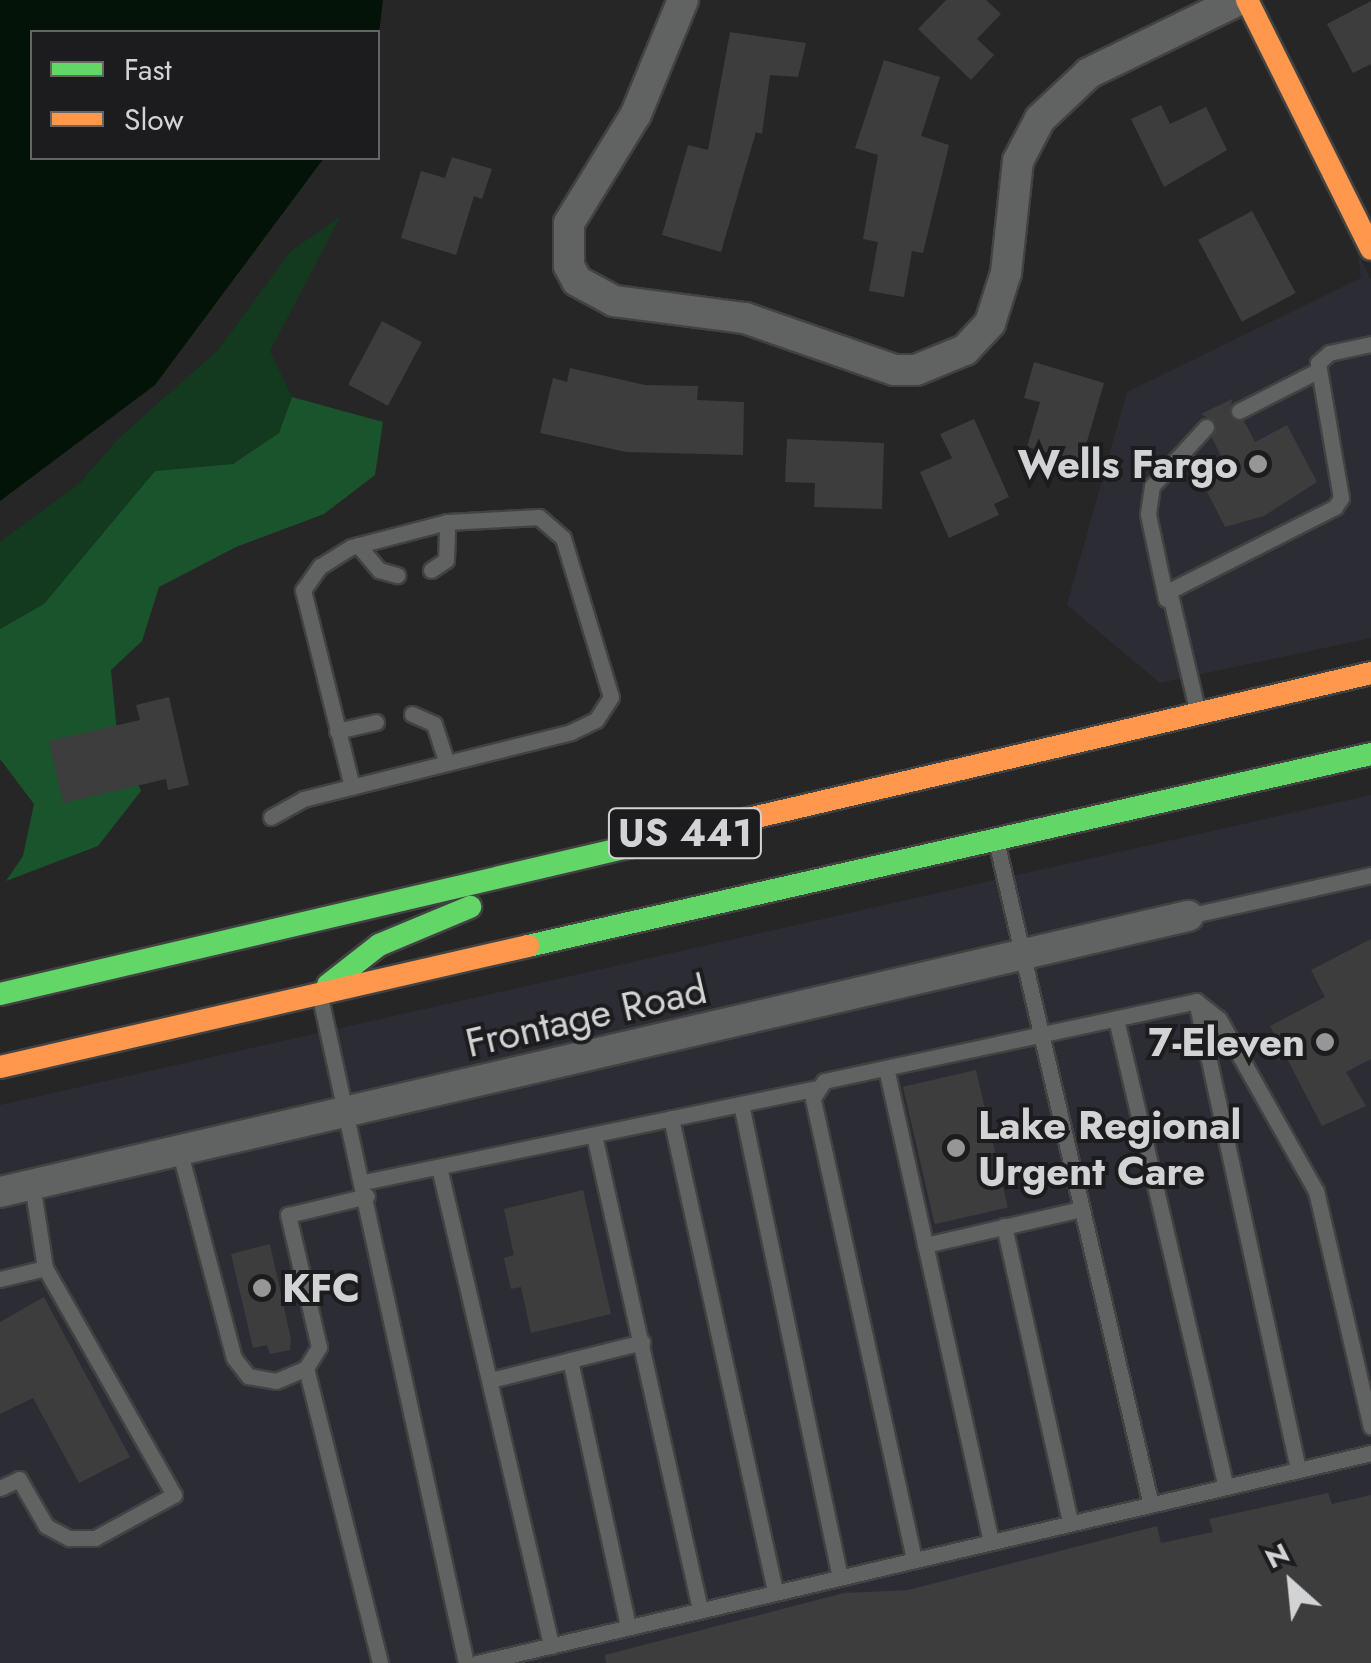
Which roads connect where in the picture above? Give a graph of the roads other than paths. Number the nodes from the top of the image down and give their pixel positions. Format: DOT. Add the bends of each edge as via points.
graph roads {
  1 [pos="683,0"];
  2 [pos="1239,0"];
  3 [pos="1247,0"];
  4 [pos="1371,249"];
  5 [pos="1371,344"];
  6 [pos="1317,372"];
  7 [pos="1239,412"];
  8 [pos="1206,428"];
  9 [pos="447,522"];
  10 [pos="358,546"];
  11 [pos="431,570"];
  12 [pos="397,575"];
  13 [pos="1166,600"];
  14 [pos="1371,673"];
  15 [pos="1198,713"];
  16 [pos="412,714"];
  17 [pos="376,722"];
  18 [pos="337,731"];
  19 [pos="1371,754"];
  20 [pos="446,762"];
  21 [pos="352,786"];
  22 [pos="271,818"];
  23 [pos="996,841"];
  24 [pos="593,855"];
  25 [pos="1371,875"];
  26 [pos="1188,916"];
  27 [pos="1022,955"];
  28 [pos="0,994"];
  29 [pos="319,994"];
  30 [pos="1196,1001"];
  31 [pos="1116,1018"];
  32 [pos="1040,1035"];
  33 [pos="0,1067"];
  34 [pos="886,1068"];
  35 [pos="815,1089"];
  36 [pos="741,1104"];
  37 [pos="349,1110"];
  38 [pos="671,1118"];
  39 [pos="594,1134"];
  40 [pos="179,1150"];
  41 [pos="439,1167"];
  42 [pos="32,1184"];
  43 [pos="366,1189"];
  44 [pos="0,1192"];
  45 [pos="1081,1209"];
  46 [pos="1004,1226"];
  47 [pos="925,1244"];
  48 [pos="45,1268"];
  49 [pos="0,1279"];
  50 [pos="642,1342"];
  51 [pos="570,1360"];
  52 [pos="306,1368"];
  53 [pos="491,1380"];
  54 [pos="1371,1427"];
  55 [pos="1371,1453"];
  56 [pos="1298,1468"];
  57 [pos="1225,1484"];
  58 [pos="0,1488"];
  59 [pos="1150,1501"];
  60 [pos="1070,1521"];
  61 [pos="991,1541"];
  62 [pos="914,1559"];
  63 [pos="840,1576"];
  64 [pos="775,1592"];
  65 [pos="700,1609"];
  66 [pos="628,1627"];
  67 [pos="550,1646"];
  68 [pos="380,1663"];
  69 [pos="466,1663"];
  70 [pos="478,1663"];
  1 -- 2 [label="street" via="636,114 570,223 569,266 577,281 614,301 745,318 894,370 916,370 964,350 990,323 1006,273 1018,161 1040,119 1089,73"];
  3 -- 4 [label="main road"];
  5 -- 6 [label="lane" via="1329,353"];
  6 -- 7 [label="lane"];
  6 -- 13 [label="lane" via="1341,498 1336,507 1182,582"];
  8 -- 13 [label="lane" via="1152,486 1148,514"];
  9 -- 10 [label="lane"];
  9 -- 11 [label="lane" via="446,560"];
  9 -- 20 [label="lane" via="539,517 564,538 611,697 596,720 572,732"];
  10 -- 12 [label="lane" via="379,570"];
  10 -- 18 [label="lane" via="320,566 303,590"];
  13 -- 15 [label="lane"];
  14 -- 15 [label="main road, US 441"];
  15 -- 24 [label="main road, US 441"];
  16 -- 20 [label="lane" via="434,724"];
  17 -- 18 [label="lane"];
  18 -- 21 [label="lane"];
  19 -- 23 [label="main road, US 441"];
  20 -- 21 [label="lane"];
  21 -- 22 [label="lane" via="303,798"];
  23 -- 27 [label="lane"];
  23 -- 29 [label="main road, US 441"];
  24 -- 28 [label="main road, US 441"];
  24 -- 29 [label="main road" via="379,945"];
  25 -- 26 [label="lane"];
  26 -- 27 [label="street, Frontage Road"];
  27 -- 32 [label="lane"];
  27 -- 37 [label="street, Frontage Road"];
  29 -- 33 [label="main road, US 441"];
  29 -- 37 [label="lane"];
  30 -- 31 [label="lane"];
  30 -- 54 [label="lane" via="1219,1019 1316,1191"];
  30 -- 56 [label="lane"];
  31 -- 32 [label="lane"];
  31 -- 57 [label="lane"];
  32 -- 34 [label="lane"];
  32 -- 45 [label="lane"];
  34 -- 35 [label="lane"];
  34 -- 47 [label="lane"];
  35 -- 36 [label="lane"];
  35 -- 62 [label="lane"];
  36 -- 38 [label="lane"];
  36 -- 63 [label="lane"];
  37 -- 40 [label="street, Frontage Road"];
  37 -- 43 [label="lane"];
  38 -- 39 [label="lane"];
  38 -- 64 [label="lane"];
  39 -- 41 [label="lane"];
  39 -- 50 [label="lane"];
  40 -- 42 [label="street, Frontage Road"];
  40 -- 52 [label="lane" via="234,1358 248,1376 276,1381"];
  41 -- 43 [label="lane"];
  41 -- 53 [label="lane"];
  42 -- 44 [label="street, Frontage Road"];
  42 -- 48 [label="lane"];
  43 -- 52 [label="lane" via="288,1215 319,1347"];
  43 -- 69 [label="lane"];
  45 -- 46 [label="lane"];
  45 -- 59 [label="lane"];
  46 -- 47 [label="lane"];
  46 -- 60 [label="lane"];
  47 -- 61 [label="lane"];
  48 -- 49 [label="lane"];
  48 -- 58 [label="lane" via="174,1495 95,1538 69,1538 46,1526 19,1478"];
  50 -- 51 [label="lane"];
  50 -- 65 [label="lane"];
  51 -- 53 [label="lane"];
  51 -- 66 [label="lane"];
  52 -- 68 [label="lane"];
  53 -- 67 [label="lane"];
  55 -- 56 [label="lane"];
  56 -- 57 [label="lane"];
  57 -- 59 [label="lane"];
  59 -- 60 [label="lane"];
  60 -- 61 [label="lane"];
  61 -- 62 [label="lane"];
  62 -- 63 [label="lane"];
  63 -- 64 [label="lane"];
  64 -- 65 [label="lane"];
  65 -- 66 [label="lane"];
  66 -- 67 [label="lane"];
  67 -- 70 [label="lane"];
}
